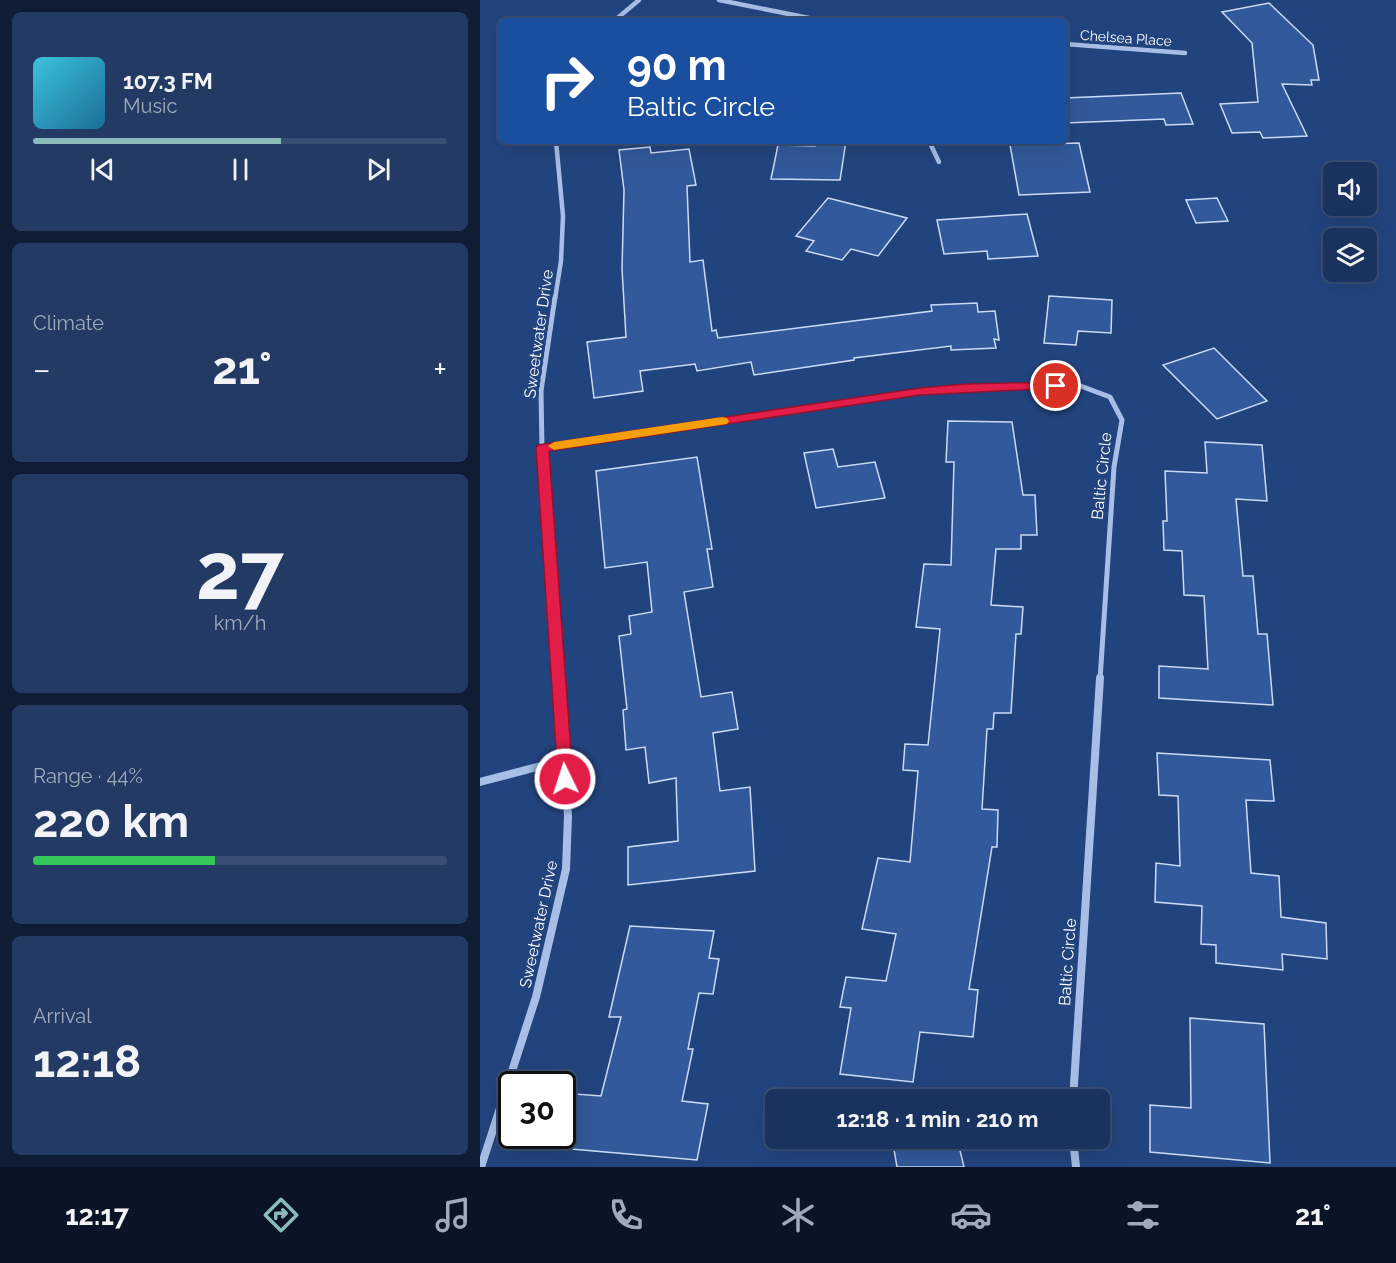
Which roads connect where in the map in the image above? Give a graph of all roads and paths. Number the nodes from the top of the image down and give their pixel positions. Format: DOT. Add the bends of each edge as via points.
graph roads {
  1 [pos="639,0"];
  2 [pos="719,0"];
  3 [pos="618,18"];
  4 [pos="809,18"];
  5 [pos="1068,44"];
  6 [pos="1185,53"];
  7 [pos="556,144"];
  8 [pos="930,144"];
  9 [pos="939,162"];
  10 [pos="542,448"];
  11 [pos="564,760"];
  12 [pos="480,782"];
  13 [pos="1074,1089"];
  14 [pos="1074,1149"];
  15 [pos="481,1167"];
  16 [pos="1076,1167"];
  1 -- 3 [label="street"];
  2 -- 4 [label="street"];
  5 -- 6 [label="street, Chelsea Place"];
  7 -- 10 [label="street, Sweetwater Drive" via="563,228 541,391"];
  8 -- 9 [label="street"];
  10 -- 11 [label="street, Sweetwater Drive"];
  10 -- 13 [label="street, Baltic Circle" via="932,390 1078,385 1110,397 1122,420 1114,467"];
  11 -- 12 [label="street"];
  11 -- 15 [label="street, Sweetwater Drive" via="568,816 562,889 536,997"];
  14 -- 16 [label="street"];
}
